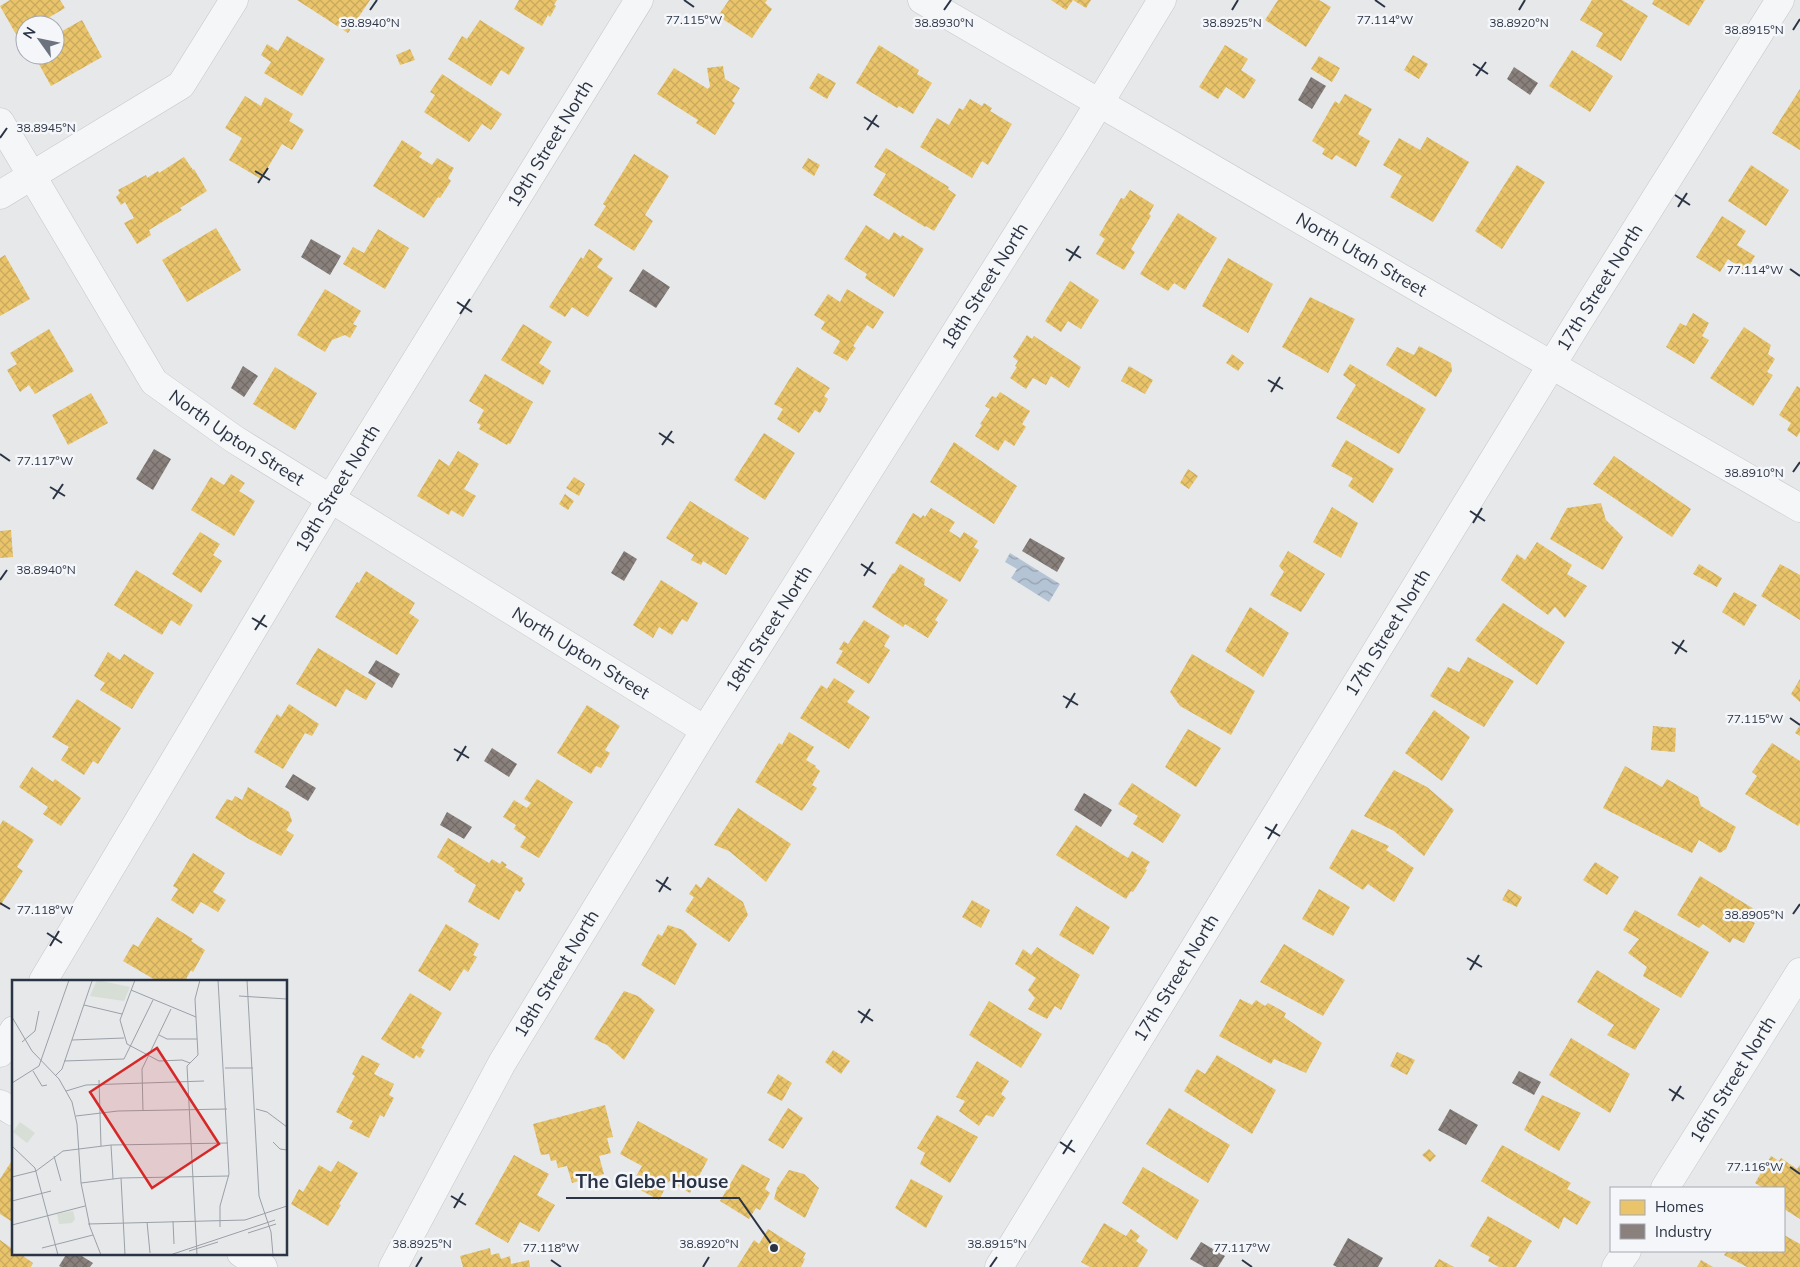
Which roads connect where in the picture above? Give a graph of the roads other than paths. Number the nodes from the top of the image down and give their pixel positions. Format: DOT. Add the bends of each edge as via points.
graph roads {
  1 [pos="234,0"];
  2 [pos="639,0"];
  3 [pos="922,0"];
  4 [pos="1162,0"];
  5 [pos="1780,0"];
  6 [pos="1100,102"];
  7 [pos="0,122"];
  8 [pos="32,175"];
  9 [pos="0,195"];
  10 [pos="1551,366"];
  11 [pos="331,498"];
  12 [pos="1800,508"];
  13 [pos="705,730"];
  14 [pos="1800,972"];
  15 [pos="44,980"];
  16 [pos="12,1033"];
  17 [pos="0,1053"];
  18 [pos="0,1104"];
  19 [pos="12,1111"];
  20 [pos="1666,1187"];
  21 [pos="1625,1252"];
  22 [pos="243,1254"];
  23 [pos="263,1267"];
  24 [pos="392,1267"];
  25 [pos="998,1267"];
  26 [pos="1616,1267"];
  1 -- 8 [label="street" via="181,85"];
  2 -- 11 [label="street, 19th Street North"];
  3 -- 6 [label="street, North Utah Street"];
  4 -- 6 [label="street, 18th Street North"];
  5 -- 10 [label="street, 17th Street North"];
  6 -- 10 [label="street, North Utah Street"];
  6 -- 13 [label="street, 18th Street North"];
  7 -- 8 [label="street, North Upton Street"];
  8 -- 9 [label="street"];
  8 -- 11 [label="street, North Upton Street" via="154,382 234,439"];
  10 -- 12 [label="street, North Utah Street"];
  10 -- 25 [label="street, 17th Street North"];
  11 -- 13 [label="street, North Upton Street"];
  11 -- 15 [label="street, 19th Street North"];
  13 -- 24 [label="street, 18th Street North" via="502,1063"];
  14 -- 20 [label="street, 16th Street North"];
  16 -- 17 [label="street"];
  18 -- 19 [label="street"];
  21 -- 26 [label="street"];
  22 -- 23 [label="street"];
}
